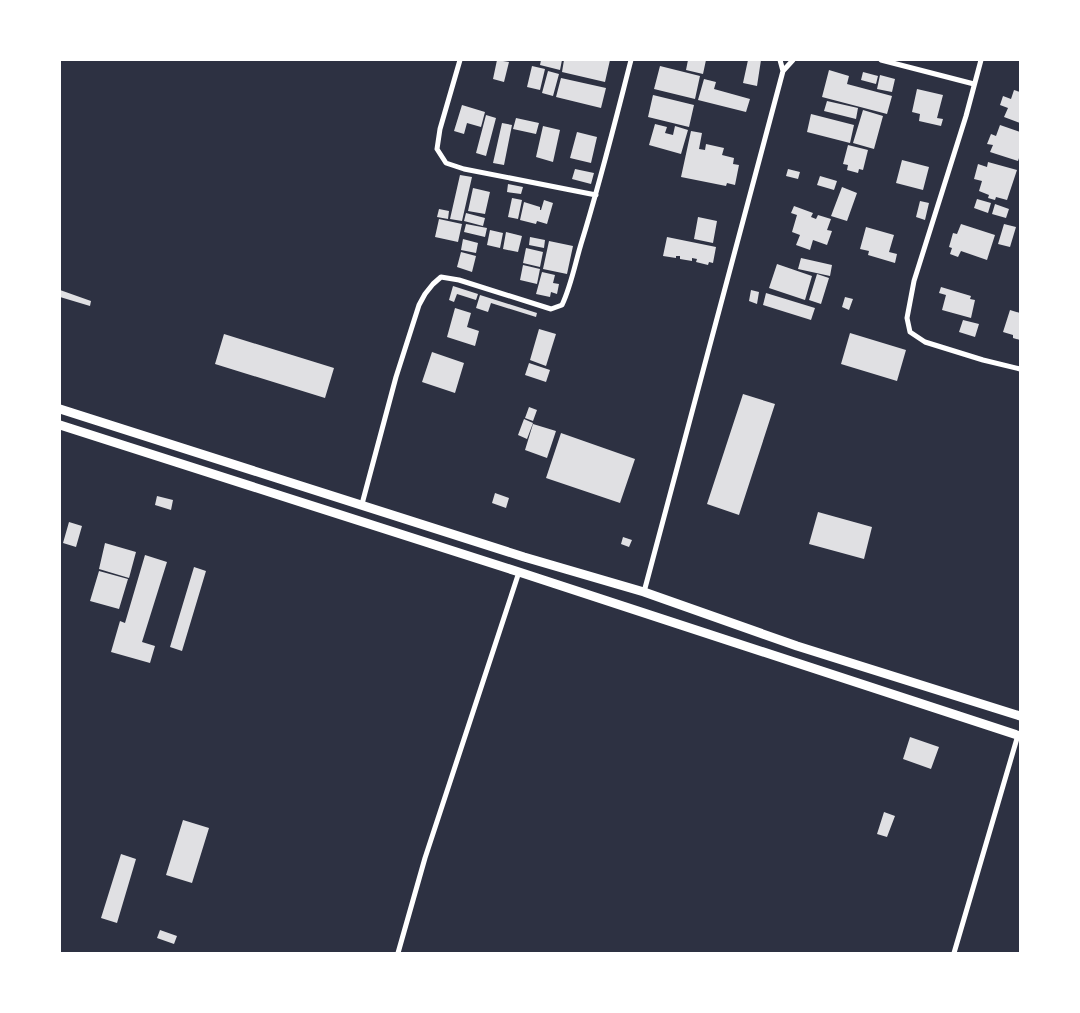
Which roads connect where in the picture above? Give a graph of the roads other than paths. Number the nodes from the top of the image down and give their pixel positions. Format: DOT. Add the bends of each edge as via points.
graph roads {
  1 [pos="460,60"];
  2 [pos="631,60"];
  3 [pos="780,60"];
  4 [pos="793,60"];
  5 [pos="881,60"];
  6 [pos="981,60"];
  7 [pos="783,71"];
  8 [pos="974,84"];
  9 [pos="596,195"];
  10 [pos="1020,369"];
  11 [pos="60,408"];
  12 [pos="60,425"];
  13 [pos="362,504"];
  14 [pos="520,572"];
  15 [pos="644,592"];
  16 [pos="1020,716"];
  17 [pos="1019,736"];
  18 [pos="398,953"];
  19 [pos="954,953"];
  1 -- 9 [label="street" via="437,149 446,163"];
  2 -- 9 [label="street"];
  3 -- 7 [label="street"];
  4 -- 7 [label="street"];
  5 -- 8 [label="street"];
  6 -- 8 [label="street"];
  7 -- 15 [label="street"];
  8 -- 10 [label="street" via="914,281 907,318 910,332 925,342"];
  9 -- 13 [label="street" via="562,305 551,308 441,277 433,284 419,305"];
  11 -- 13 [label="street"];
  12 -- 14 [label="street"];
  13 -- 15 [label="street"];
  14 -- 17 [label="street"];
  14 -- 18 [label="street" via="425,858"];
  15 -- 16 [label="street" via="797,646"];
  17 -- 19 [label="street"];
}
